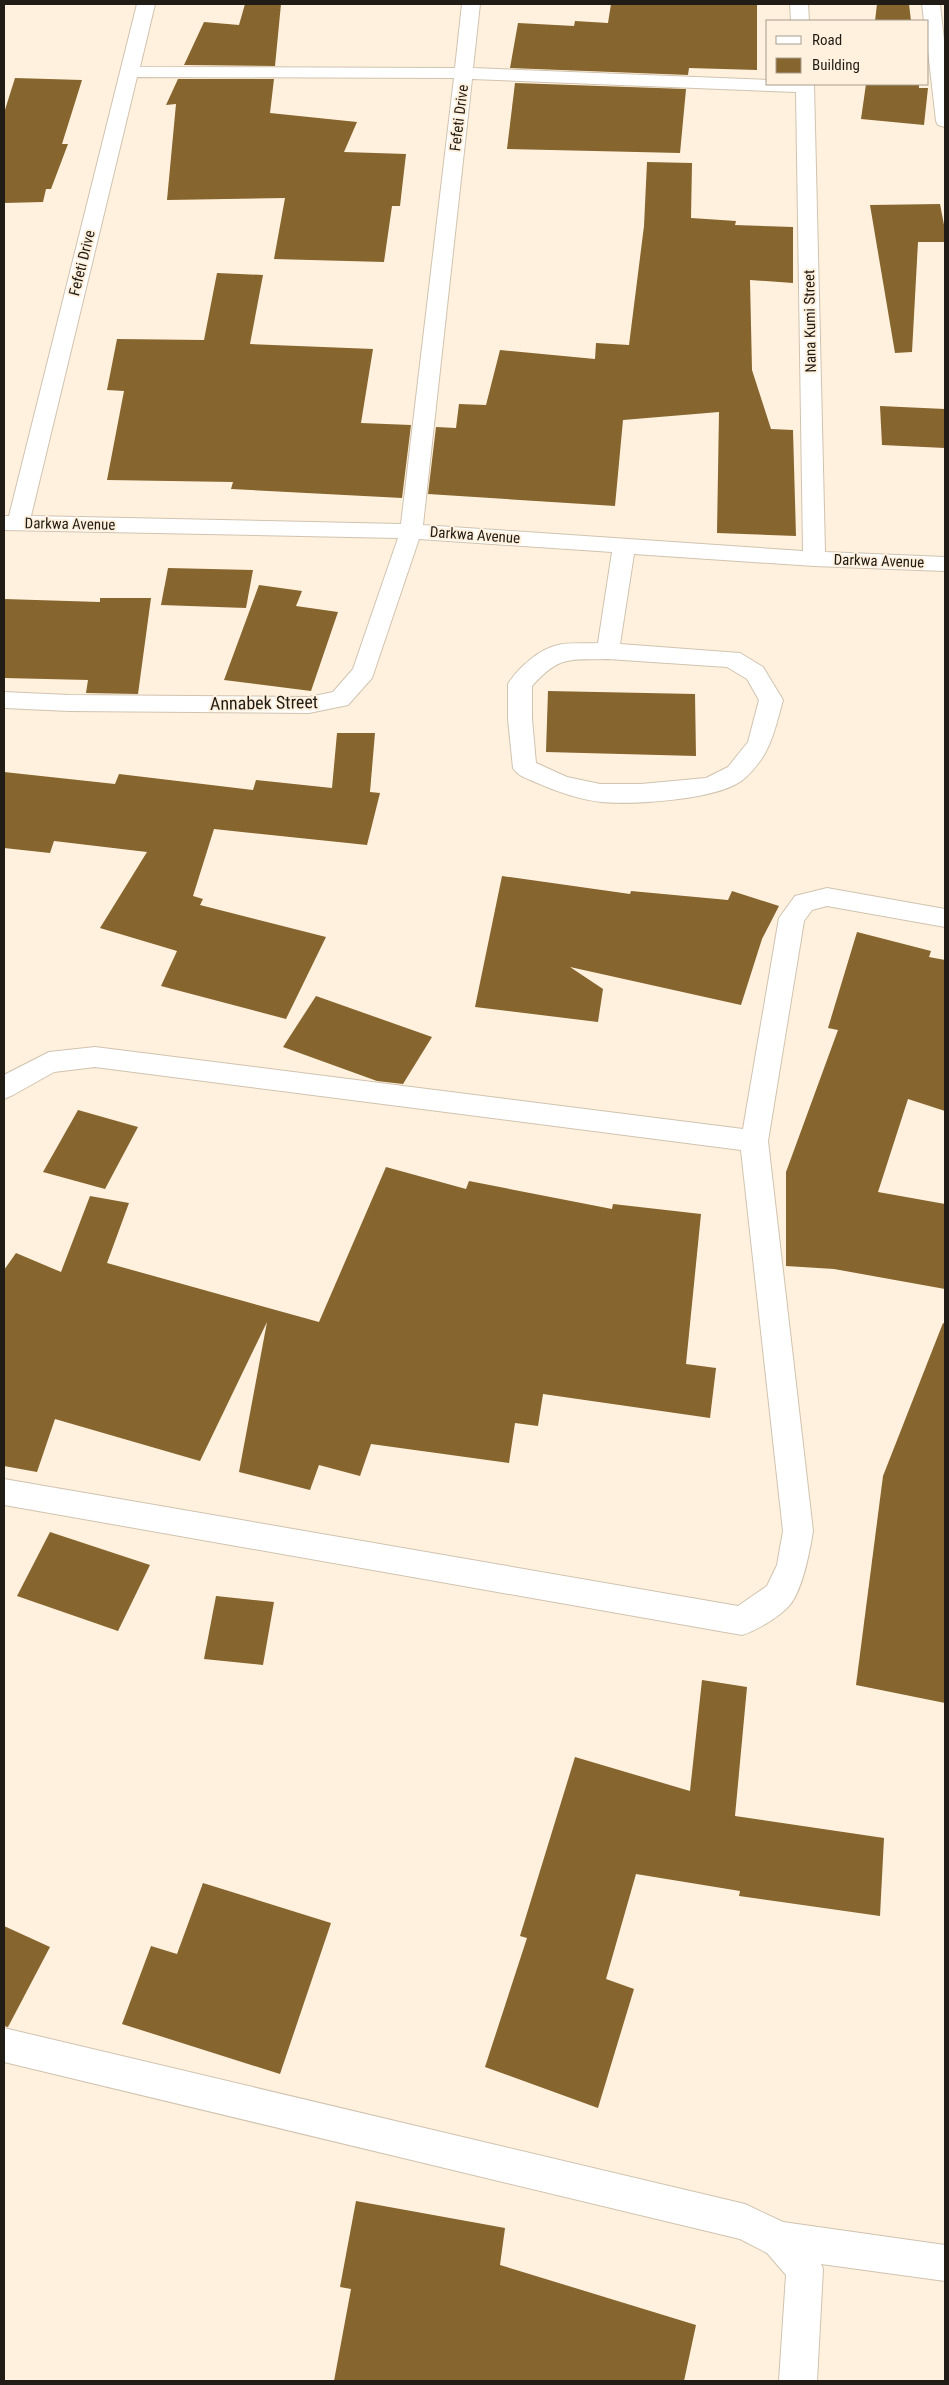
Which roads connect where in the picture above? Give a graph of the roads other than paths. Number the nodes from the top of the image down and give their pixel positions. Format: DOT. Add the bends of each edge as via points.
graph roads {
  1 [pos="146,4"];
  2 [pos="471,4"];
  3 [pos="799,4"];
  4 [pos="931,4"];
  5 [pos="800,20"];
  6 [pos="129,72"];
  7 [pos="465,73"];
  8 [pos="766,84"];
  9 [pos="780,85"];
  10 [pos="806,86"];
  11 [pos="945,120"];
  12 [pos="11,523"];
  13 [pos="411,531"];
  14 [pos="624,546"];
  15 [pos="814,559"];
  16 [pos="945,564"];
  17 [pos="608,651"];
  18 [pos="4,700"];
  19 [pos="945,918"];
  20 [pos="4,1088"];
  21 [pos="754,1141"];
  22 [pos="4,1492"];
  23 [pos="4,2045"];
  24 [pos="780,2240"];
  25 [pos="945,2262"];
  26 [pos="798,2381"];
  1 -- 6 [label="street, Fefeti Drive"];
  2 -- 7 [label="street, Fefeti Drive"];
  3 -- 5 [label="street"];
  4 -- 11 [label="street"];
  6 -- 7 [label="street"];
  6 -- 12 [label="street, Fefeti Drive"];
  7 -- 8 [label="street"];
  7 -- 13 [label="street, Fefeti Drive"];
  9 -- 10 [label="street"];
  10 -- 15 [label="street, Nana Kumi Street"];
  12 -- 13 [label="street, Darkwa Avenue"];
  13 -- 14 [label="street, Darkwa Avenue"];
  13 -- 18 [label="street, Annabek Street" via="364,672 340,699 309,705"];
  14 -- 15 [label="street, Darkwa Avenue"];
  14 -- 17 [label="street"];
  15 -- 16 [label="street, Darkwa Avenue"];
  17 -- 17 [label="street" via="560,652 536,667 520,684 525,768 561,784 600,794 641,793 710,786 736,773 758,745 770,700 755,672 732,659"];
  19 -- 21 [label="street" via="827,897 804,903 792,918"];
  20 -- 21 [label="street" via="49,1062 95,1057"];
  21 -- 22 [label="street" via="798,1531 792,1566 778,1596 742,1622"];
  23 -- 24 [label="street" via="745,2222"];
  24 -- 25 [label="street"];
  24 -- 26 [label="street" via="805,2269"];
}
